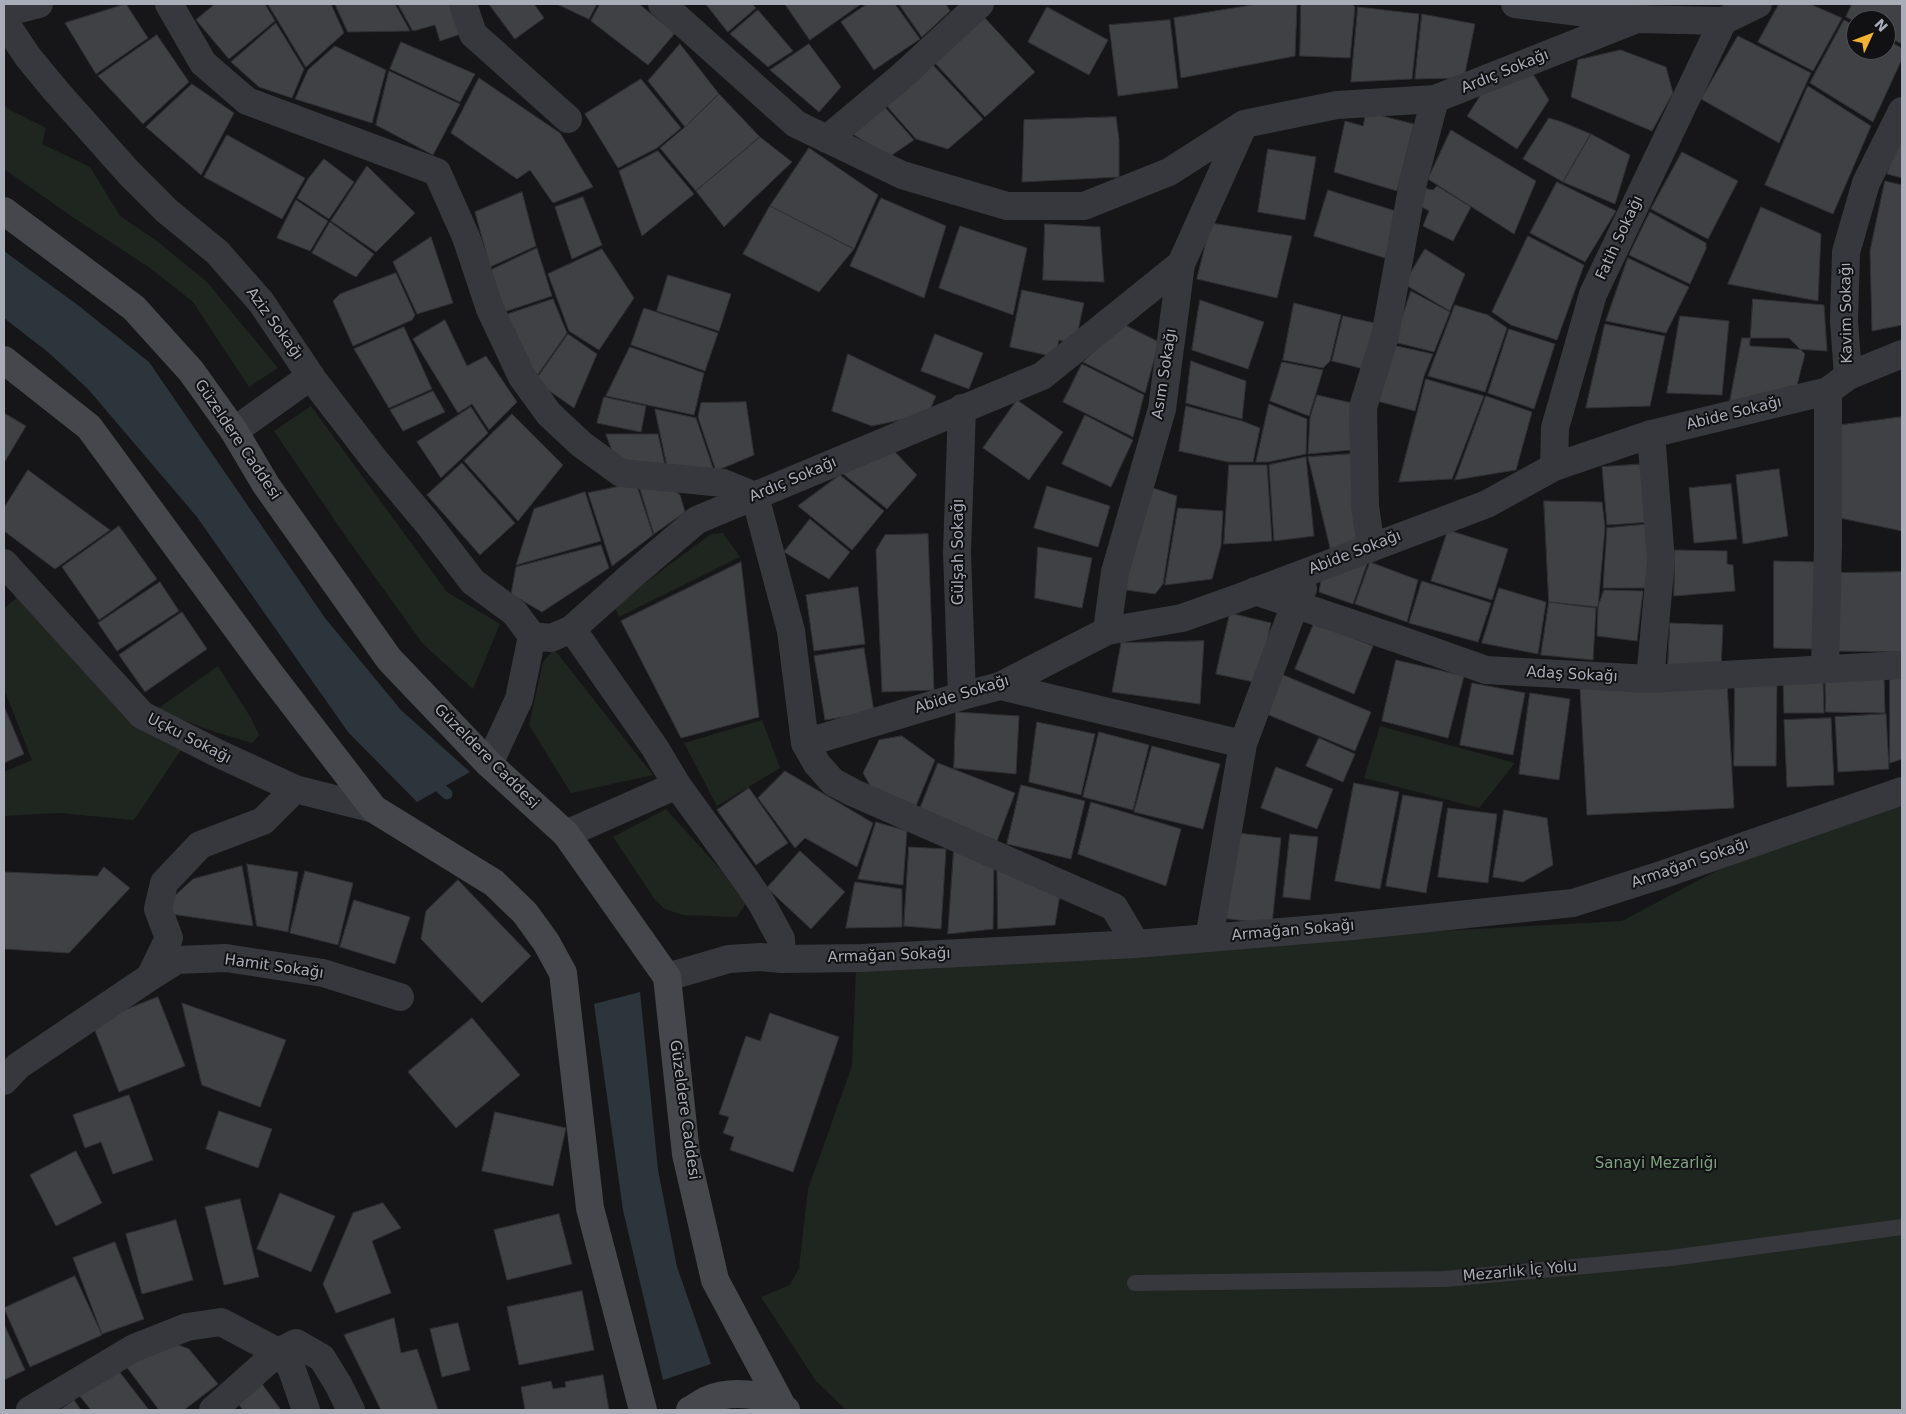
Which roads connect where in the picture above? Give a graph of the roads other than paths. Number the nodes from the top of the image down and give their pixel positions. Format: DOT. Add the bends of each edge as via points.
graph roads {
  1 [pos="39,4"];
  2 [pos="169,4"];
  3 [pos="463,4"];
  4 [pos="662,4"];
  5 [pos="980,4"];
  6 [pos="1515,4"];
  7 [pos="1758,4"];
  8 [pos="4,13"];
  9 [pos="1637,19"];
  10 [pos="4,21"];
  11 [pos="1723,21"];
  12 [pos="1435,99"];
  13 [pos="1902,111"];
  14 [pos="568,120"];
  15 [pos="1244,124"];
  16 [pos="827,139"];
  17 [pos="4,211"];
  18 [pos="1181,264"];
  19 [pos="1902,354"];
  20 [pos="4,360"];
  21 [pos="311,376"];
  22 [pos="1838,384"];
  23 [pos="962,408"];
  24 [pos="234,431"];
  25 [pos="1651,434"];
  26 [pos="1554,467"];
  27 [pos="755,496"];
  28 [pos="1371,548"];
  29 [pos="4,563"];
  30 [pos="1314,569"];
  31 [pos="1255,591"];
  32 [pos="1295,604"];
  33 [pos="572,629"];
  34 [pos="1107,632"];
  35 [pos="532,636"];
  36 [pos="1902,665"];
  37 [pos="1825,669"];
  38 [pos="1650,679"];
  39 [pos="1000,686"];
  40 [pos="962,696"];
  41 [pos="805,743"];
  42 [pos="1243,744"];
  43 [pos="489,764"];
  44 [pos="677,785"];
  45 [pos="295,790"];
  46 [pos="1902,791"];
  47 [pos="374,810"];
  48 [pos="566,834"];
  49 [pos="1209,938"];
  50 [pos="1136,944"];
  51 [pos="782,960"];
  52 [pos="667,976"];
  53 [pos="150,977"];
  54 [pos="400,997"];
  55 [pos="4,1081"];
  56 [pos="1902,1227"];
  57 [pos="1135,1283"];
  58 [pos="278,1352"];
  59 [pos="784,1408"];
  60 [pos="30,1410"];
  61 [pos="214,1410"];
  62 [pos="306,1410"];
  63 [pos="350,1410"];
  64 [pos="643,1410"];
  65 [pos="690,1410"];
  1 -- 8 [label="street"];
  2 -- 27 [label="street" via="203,63 247,101 437,172 466,237 490,309 522,377 549,414 581,444 621,473 723,483"];
  3 -- 14 [label="street" via="473,34"];
  4 -- 16 [label="street" via="796,124"];
  5 -- 16 [label="street"];
  6 -- 9 [label="street"];
  7 -- 11 [label="street, Ardıç Sokağı"];
  9 -- 11 [label="street, Ardıç Sokağı"];
  9 -- 12 [label="street, Ardıç Sokağı"];
  10 -- 21 [label="street, Aziz Sokağı" via="28,57 129,173 167,211 217,252 261,302"];
  11 -- 26 [label="street, Fatih Sokağı" via="1593,294 1555,428"];
  12 -- 15 [label="street, Ardıç Sokağı" via="1337,105"];
  12 -- 28 [label="street" via="1413,184 1385,336 1363,407 1365,506"];
  13 -- 22 [label="street, Kavim Sokağı" via="1866,183 1846,252"];
  15 -- 16 [label="street" via="1170,172 1084,206 1007,206 902,175"];
  15 -- 18 [label="street, Asım Sokağı"];
  17 -- 24 [label="main road, Güzeldere Caddesi" via="134,308 191,371"];
  18 -- 23 [label="street, Ardıç Sokağı" via="1042,376"];
  18 -- 34 [label="street, Asım Sokağı" via="1162,409 1115,572"];
  19 -- 22 [label="street, Abide Sokağı"];
  20 -- 47 [label="main road" via="89,427"];
  21 -- 24 [label="street"];
  21 -- 35 [label="street, Aziz Sokağı" via="473,582 515,613"];
  22 -- 25 [label="street, Abide Sokağı"];
  22 -- 37 [label="street, Kavim Sokağı" via="1828,546"];
  23 -- 27 [label="street, Ardıç Sokağı"];
  23 -- 40 [label="street, Gülşah Sokağı" via="957,552"];
  24 -- 43 [label="main road, Güzeldere Caddesi" via="266,485 389,659"];
  25 -- 26 [label="street, Abide Sokağı"];
  25 -- 38 [label="street" via="1661,560"];
  26 -- 28 [label="street, Abide Sokağı" via="1487,504"];
  27 -- 33 [label="street, Ardıç Sokağı" via="697,520"];
  27 -- 41 [label="street" via="791,631"];
  28 -- 30 [label="street, Abide Sokağı"];
  29 -- 45 [label="street, Uçku Sokağı" via="142,715"];
  30 -- 31 [label="street, Abide Sokağı"];
  30 -- 32 [label="street"];
  31 -- 32 [label="street, Adaş Sokağı"];
  31 -- 34 [label="street, Abide Sokağı" via="1182,618"];
  32 -- 38 [label="street, Adaş Sokağı" via="1486,670"];
  32 -- 42 [label="street"];
  33 -- 35 [label="street, Ardıç Sokağı" via="551,638"];
  33 -- 44 [label="street"];
  34 -- 39 [label="street, Abide Sokağı"];
  35 -- 43 [label="street" via="519,699"];
  36 -- 37 [label="street, Adaş Sokağı"];
  37 -- 38 [label="street, Adaş Sokağı"];
  39 -- 40 [label="street, Abide Sokağı"];
  39 -- 42 [label="street"];
  40 -- 41 [label="street, Abide Sokağı"];
  41 -- 50 [label="street" via="833,782 1114,907"];
  42 -- 49 [label="street"];
  43 -- 48 [label="main road, Güzeldere Caddesi"];
  44 -- 48 [label="street"];
  44 -- 51 [label="street" via="762,904 781,939"];
  45 -- 47 [label="street, Uçku Sokağı"];
  45 -- 53 [label="street" via="263,821 200,845 164,883 158,909 169,938"];
  46 -- 49 [label="street, Armağan Sokağı" via="1573,903"];
  47 -- 64 [label="main road" via="494,883 525,913 563,973 590,1208"];
  48 -- 52 [label="main road, Güzeldere Caddesi"];
  49 -- 50 [label="street, Armağan Sokağı"];
  50 -- 51 [label="street, Armağan Sokağı"];
  51 -- 52 [label="street, Armağan Sokağı" via="760,956 729,959"];
  52 -- 59 [label="main road, Güzeldere Caddesi" via="686,1154 715,1280"];
  53 -- 54 [label="street, Hamit Sokağı" via="177,960 226,958 323,973"];
  53 -- 55 [label="street, Hamit Sokağı" via="18,1066"];
  56 -- 57 [label="lane, Mezarlık İç Yolu" via="1671,1258 1445,1279"];
  58 -- 60 [label="street" via="221,1322 187,1327 134,1348"];
  58 -- 61 [label="street"];
  58 -- 62 [label="street" via="291,1367"];
  58 -- 63 [label="street" via="296,1343 322,1358"];
  59 -- 65 [label="main road" via="758,1396 733,1394 708,1400"];
}
